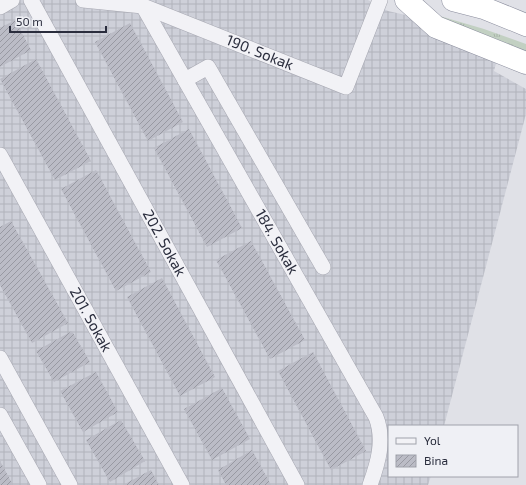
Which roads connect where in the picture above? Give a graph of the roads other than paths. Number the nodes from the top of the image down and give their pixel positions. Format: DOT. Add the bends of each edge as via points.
graph roads {
  1 [pos="12,0"];
  2 [pos="31,0"];
  3 [pos="83,0"];
  4 [pos="380,0"];
  5 [pos="406,0"];
  6 [pos="453,0"];
  7 [pos="143,6"];
  8 [pos="0,7"];
  9 [pos="526,25"];
  10 [pos="526,62"];
  11 [pos="185,80"];
  12 [pos="0,155"];
  13 [pos="323,267"];
  14 [pos="0,358"];
  15 [pos="0,415"];
  16 [pos="39,485"];
  17 [pos="70,485"];
  18 [pos="182,485"];
  19 [pos="297,485"];
  20 [pos="370,485"];
  1 -- 8 [label="street"];
  2 -- 19 [label="street, 202. Sokak"];
  3 -- 7 [label="street, 190. Sokak"];
  4 -- 7 [label="street, 190. Sokak" via="346,87"];
  5 -- 10 [label="highway" via="436,27"];
  6 -- 9 [label="highway" via="484,8"];
  7 -- 11 [label="street, 184. Sokak"];
  11 -- 13 [label="street" via="208,67"];
  11 -- 20 [label="street, 184. Sokak" via="376,417 380,432 380,450"];
  12 -- 18 [label="street, 201. Sokak"];
  14 -- 17 [label="street"];
  15 -- 16 [label="street"];
}
